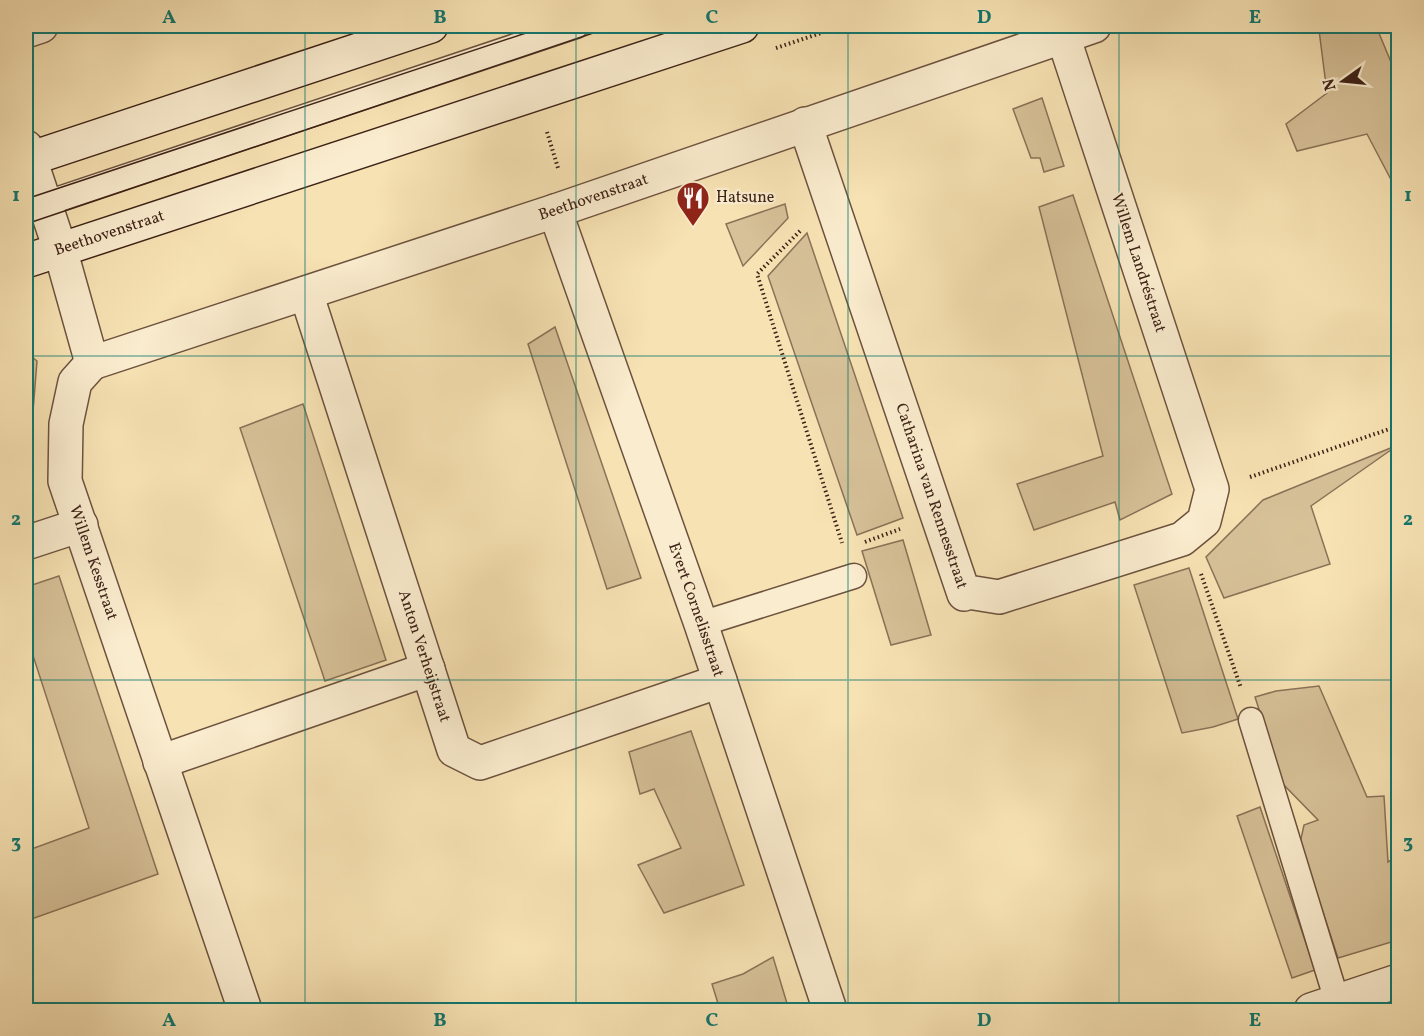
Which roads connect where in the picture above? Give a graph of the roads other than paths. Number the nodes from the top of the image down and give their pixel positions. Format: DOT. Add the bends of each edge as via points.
graph roads {
  1 [pos="41,26"];
  2 [pos="431,26"];
  3 [pos="576,26"];
  4 [pos="742,26"];
  5 [pos="1094,26"];
  6 [pos="26,31"];
  7 [pos="1063,36"];
  8 [pos="805,124"];
  9 [pos="27,155"];
  10 [pos="35,207"];
  11 [pos="555,211"];
  12 [pos="60,249"];
  13 [pos="26,261"];
  14 [pos="306,294"];
  15 [pos="92,363"];
  16 [pos="1212,489"];
  17 [pos="81,525"];
  18 [pos="26,543"];
  19 [pos="854,576"];
  20 [pos="701,624"];
  21 [pos="428,669"];
  22 [pos="720,681"];
  23 [pos="1251,720"];
  24 [pos="160,762"];
  25 [pos="1398,981"];
  26 [pos="1324,1006"];
  27 [pos="245,1011"];
  28 [pos="830,1011"];
  1 -- 6 [label="street"];
  2 -- 9 [label="street"];
  3 -- 10 [label="lane"];
  4 -- 12 [label="street, Beethovenstraat"];
  5 -- 7 [label="street, Beethovenstraat"];
  7 -- 8 [label="street, Beethovenstraat"];
  7 -- 16 [label="street, Willem Landréstraat"];
  8 -- 11 [label="street, Beethovenstraat"];
  8 -- 16 [label="street, Catharina van Rennesstraat" via="964,594 999,597 1182,539 1204,521"];
  9 -- 10 [label="street"];
  10 -- 12 [label="street"];
  11 -- 14 [label="street, Beethovenstraat"];
  11 -- 20 [label="street, Evert Cornelisstraat"];
  12 -- 13 [label="street, Beethovenstraat"];
  12 -- 15 [label="street"];
  14 -- 15 [label="street, Beethovenstraat"];
  14 -- 21 [label="street, Anton Verheijstraat"];
  15 -- 17 [label="street, Willem Kesstraat" via="75,382 66,424 65,481"];
  17 -- 18 [label="street"];
  17 -- 24 [label="street, Willem Kesstraat"];
  19 -- 20 [label="lane"];
  20 -- 22 [label="street, Evert Cornelisstraat"];
  21 -- 22 [label="street, Anton Verheijstraat" via="454,750 480,763"];
  21 -- 24 [label="street"];
  22 -- 28 [label="street, Evert Cornelisstraat"];
  23 -- 26 [label="lane"];
  24 -- 27 [label="street, Willem Kesstraat"];
  25 -- 26 [label="street"];
}
